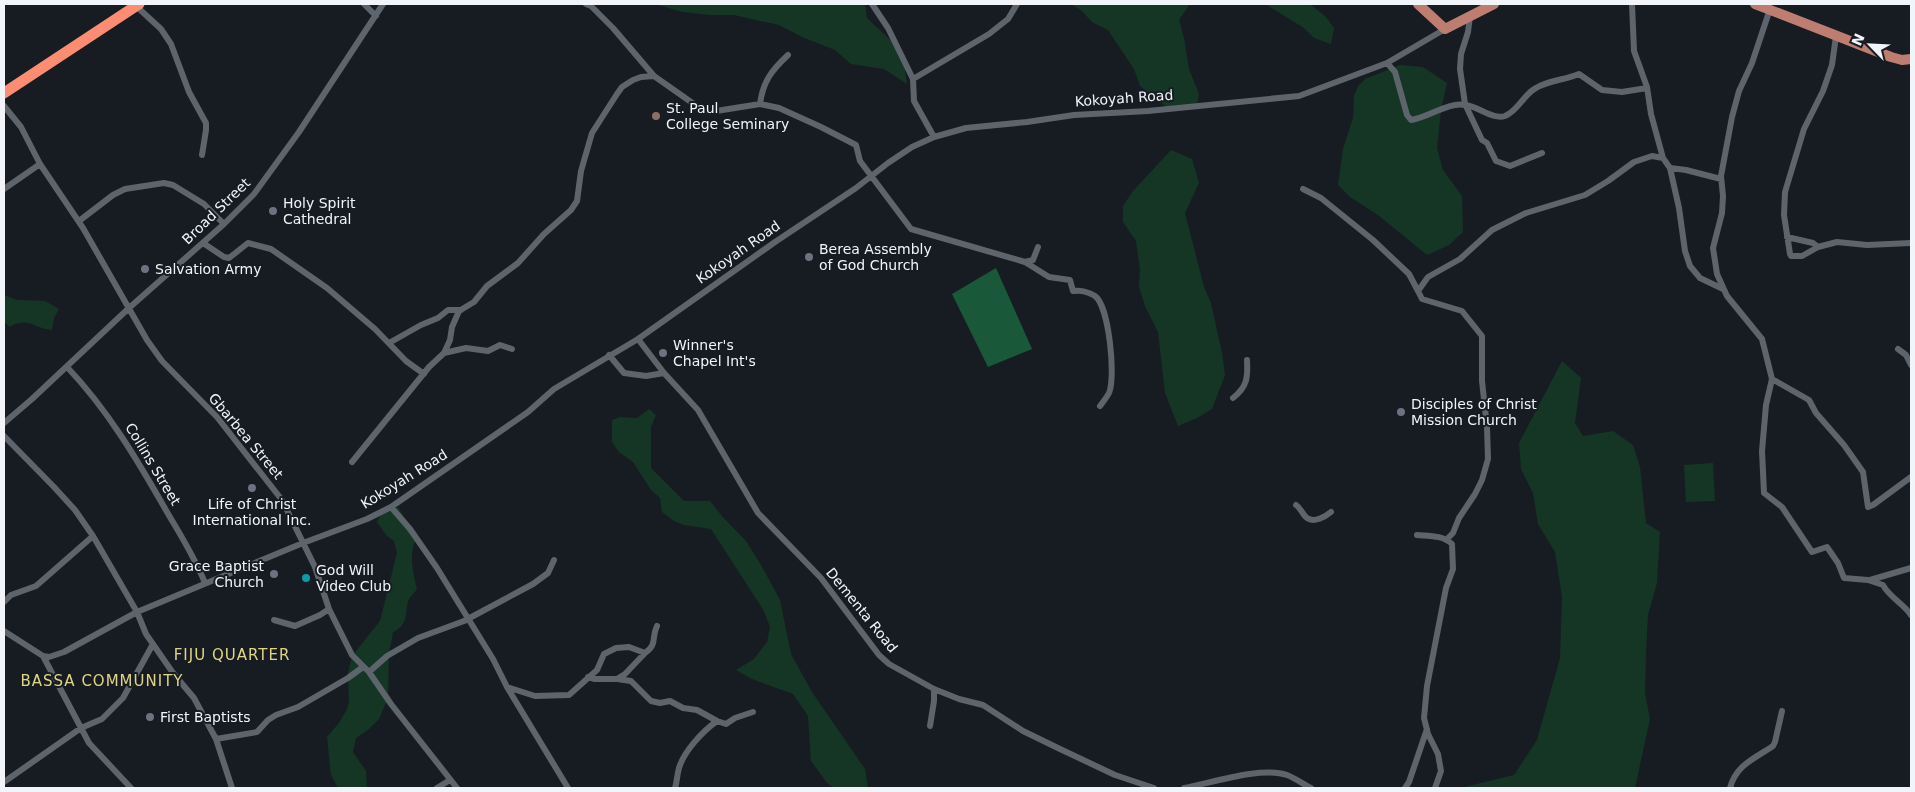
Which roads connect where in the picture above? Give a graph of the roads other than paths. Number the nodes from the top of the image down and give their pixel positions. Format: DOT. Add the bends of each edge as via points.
graph roads {
  1 [pos="364,4"];
  2 [pos="383,4"];
  3 [pos="586,4"];
  4 [pos="872,4"];
  5 [pos="1017,4"];
  6 [pos="1494,4"];
  7 [pos="1632,4"];
  8 [pos="1754,4"];
  9 [pos="137,5"];
  10 [pos="1421,5"];
  11 [pos="1770,9"];
  12 [pos="376,16"];
  13 [pos="1470,16"];
  14 [pos="1445,28"];
  15 [pos="1836,36"];
  16 [pos="788,55"];
  17 [pos="1911,59"];
  18 [pos="1387,63"];
  19 [pos="654,76"];
  20 [pos="912,79"];
  21 [pos="1647,88"];
  22 [pos="4,93"];
  23 [pos="760,104"];
  24 [pos="1464,104"];
  25 [pos="4,106"];
  26 [pos="934,137"];
  27 [pos="1542,153"];
  28 [pos="202,155"];
  29 [pos="1663,158"];
  30 [pos="40,164"];
  31 [pos="1670,168"];
  32 [pos="872,177"];
  33 [pos="1721,179"];
  34 [pos="4,189"];
  35 [pos="1303,189"];
  36 [pos="79,221"];
  37 [pos="224,224"];
  38 [pos="1787,237"];
  39 [pos="203,243"];
  40 [pos="1911,243"];
  41 [pos="1038,247"];
  42 [pos="1818,247"];
  43 [pos="1026,262"];
  44 [pos="1723,289"];
  45 [pos="1418,291"];
  46 [pos="129,308"];
  47 [pos="461,310"];
  48 [pos="638,339"];
  49 [pos="389,343"];
  50 [pos="512,349"];
  51 [pos="1898,349"];
  52 [pos="444,353"];
  53 [pos="609,355"];
  54 [pos="1247,360"];
  55 [pos="1911,365"];
  56 [pos="67,367"];
  57 [pos="664,373"];
  58 [pos="424,374"];
  59 [pos="1772,379"];
  60 [pos="1233,398"];
  61 [pos="1100,406"];
  62 [pos="4,423"];
  63 [pos="4,436"];
  64 [pos="352,462"];
  65 [pos="1911,477"];
  66 [pos="1296,505"];
  67 [pos="391,507"];
  68 [pos="1331,512"];
  69 [pos="1417,535"];
  70 [pos="94,536"];
  71 [pos="1447,539"];
  72 [pos="303,543"];
  73 [pos="554,560"];
  74 [pos="1911,568"];
  75 [pos="1868,580"];
  76 [pos="205,583"];
  77 [pos="4,602"];
  78 [pos="329,609"];
  79 [pos="137,612"];
  80 [pos="1911,614"];
  81 [pos="468,619"];
  82 [pos="274,620"];
  83 [pos="656,626"];
  84 [pos="4,631"];
  85 [pos="153,644"];
  86 [pos="646,653"];
  87 [pos="43,656"];
  88 [pos="363,667"];
  89 [pos="369,672"];
  90 [pos="588,677"];
  91 [pos="617,679"];
  92 [pos="507,687"];
  93 [pos="934,689"];
  94 [pos="1782,711"];
  95 [pos="753,712"];
  96 [pos="717,721"];
  97 [pos="930,726"];
  98 [pos="81,728"];
  99 [pos="1427,729"];
  100 [pos="216,739"];
  101 [pos="450,780"];
  102 [pos="4,782"];
  103 [pos="131,788"];
  104 [pos="232,788"];
  105 [pos="437,788"];
  106 [pos="457,788"];
  107 [pos="568,788"];
  108 [pos="675,788"];
  109 [pos="1154,788"];
  110 [pos="1184,788"];
  111 [pos="1311,788"];
  112 [pos="1405,788"];
  113 [pos="1435,788"];
  114 [pos="1730,788"];
  1 -- 12 [label="street"];
  2 -- 12 [label="street, Broad Street"];
  3 -- 19 [label="street" via="613,28"];
  4 -- 20 [label="street" via="888,28"];
  5 -- 20 [label="street" via="1008,19 989,34"];
  6 -- 13 [label="main road, Kokoyah Road"];
  7 -- 21 [label="street" via="1634,51"];
  8 -- 11 [label="main road"];
  9 -- 22 [label="highway"];
  9 -- 28 [label="street" via="172,44 189,92 206,123"];
  10 -- 14 [label="main road"];
  11 -- 15 [label="main road"];
  11 -- 33 [label="street" via="1739,92"];
  12 -- 37 [label="street, Broad Street" via="274,168"];
  13 -- 14 [label="main road, Kokoyah Road"];
  13 -- 24 [label="street" via="1460,54"];
  14 -- 18 [label="street, Kokoyah Road"];
  15 -- 17 [label="main road" via="1891,57"];
  15 -- 38 [label="street" via="1832,65 1804,129 1785,192"];
  16 -- 23 [label="street" via="764,85"];
  18 -- 24 [label="street" via="1394,72 1411,120 1449,105"];
  18 -- 26 [label="street, Kokoyah Road" via="1299,96 966,128"];
  19 -- 23 [label="street" via="710,112"];
  19 -- 47 [label="street" via="641,77 622,87 601,118 581,171 577,202 518,263"];
  20 -- 26 [label="street" via="914,100"];
  21 -- 24 [label="street" via="1622,92 1602,90 1579,74 1545,82 1533,89 1507,115 1500,117"];
  21 -- 29 [label="street"];
  23 -- 32 [label="street" via="779,108 856,145 860,161"];
  24 -- 27 [label="street" via="1496,160 1510,166"];
  25 -- 30 [label="street, Gbarbea Street" via="21,127"];
  26 -- 32 [label="street, Kokoyah Road" via="912,147"];
  29 -- 31 [label="street"];
  29 -- 45 [label="street" via="1652,156 1634,162 1585,195 1526,213 1492,230 1460,259 1428,277"];
  30 -- 34 [label="street"];
  30 -- 36 [label="street, Gbarbea Street"];
  31 -- 33 [label="street"];
  31 -- 44 [label="street" via="1690,266 1700,278"];
  32 -- 43 [label="street" via="911,229"];
  32 -- 48 [label="street, Kokoyah Road"];
  33 -- 44 [label="street" via="1722,213 1713,248"];
  35 -- 45 [label="street" via="1320,198 1373,240 1409,274"];
  36 -- 37 [label="street" via="125,189 164,183 204,204"];
  36 -- 46 [label="street, Gbarbea Street"];
  37 -- 39 [label="street, Broad Street"];
  38 -- 42 [label="street"];
  38 -- 42 [label="street" via="1791,256 1802,256"];
  39 -- 46 [label="street, Broad Street"];
  39 -- 49 [label="street" via="229,258 248,243 271,249 327,288"];
  40 -- 42 [label="street" via="1867,245 1837,242"];
  41 -- 43 [label="street" via="1033,260"];
  43 -- 61 [label="street" via="1049,278 1070,280 1073,291 1082,290 1095,296 1104,308 1112,353 1112,376 1110,392"];
  44 -- 59 [label="street" via="1762,339"];
  45 -- 71 [label="street" via="1422,299 1462,310 1482,336 1488,459 1475,494"];
  46 -- 56 [label="street, Broad Street"];
  46 -- 72 [label="street, Gbarbea Street" via="162,361 217,417 282,500"];
  47 -- 49 [label="street" via="448,310"];
  47 -- 52 [label="street"];
  48 -- 53 [label="street, Kokoyah Road"];
  48 -- 57 [label="street, Dementa Road"];
  49 -- 58 [label="street"];
  50 -- 52 [label="street" via="500,345 488,352 466,348"];
  51 -- 55 [label="street"];
  52 -- 58 [label="street"];
  53 -- 57 [label="street" via="624,374 646,376"];
  53 -- 67 [label="street, Kokoyah Road" via="554,389 528,412"];
  54 -- 60 [label="street" via="1248,377 1242,390"];
  56 -- 62 [label="street, Broad Street"];
  56 -- 76 [label="street, Collins Street" via="102,408 130,449 185,542"];
  57 -- 93 [label="street, Dementa Road" via="698,410 758,512 821,578 879,655"];
  58 -- 64 [label="street"];
  59 -- 65 [label="street" via="1810,400 1816,413 1863,472 1868,507"];
  59 -- 75 [label="street" via="1762,451 1764,493 1782,507 1812,552 1826,547 1844,578"];
  63 -- 70 [label="street" via="75,510"];
  66 -- 68 [label="street" via="1313,520"];
  67 -- 72 [label="street, Kokoyah Road"];
  67 -- 81 [label="street" via="437,568"];
  69 -- 71 [label="street"];
  70 -- 77 [label="street" via="36,586"];
  70 -- 79 [label="street"];
  71 -- 99 [label="street" via="1452,544 1452,569 1427,686 1424,718"];
  72 -- 76 [label="street, Kokoyah Road"];
  72 -- 78 [label="street, Gbarbea Street"];
  73 -- 81 [label="street" via="548,573 533,584"];
  74 -- 75 [label="street"];
  75 -- 80 [label="street" via="1883,585"];
  76 -- 79 [label="street, Kokoyah Road"];
  78 -- 82 [label="street" via="295,626"];
  78 -- 88 [label="street, Gbarbea Street" via="352,655"];
  79 -- 85 [label="street"];
  79 -- 87 [label="street, Kokoyah Road" via="64,652"];
  81 -- 89 [label="street" via="418,638 387,656"];
  81 -- 92 [label="street"];
  83 -- 86 [label="street" via="655,640"];
  84 -- 87 [label="street"];
  85 -- 98 [label="street" via="123,698 102,719"];
  85 -- 100 [label="street" via="194,698"];
  86 -- 90 [label="street" via="629,647 616,648 604,654 597,670"];
  86 -- 91 [label="street"];
  87 -- 98 [label="street"];
  88 -- 89 [label="street, Gbarbea Street"];
  88 -- 100 [label="street" via="298,708 276,715 257,732"];
  89 -- 101 [label="street, Gbarbea Street"];
  90 -- 91 [label="street"];
  90 -- 92 [label="street" via="569,695 535,696"];
  91 -- 96 [label="street" via="631,681 651,701 670,701"];
  92 -- 107 [label="street"];
  93 -- 97 [label="street"];
  93 -- 109 [label="street, Dementa Road" via="983,705 1023,731 1060,749 1115,775"];
  94 -- 114 [label="street" via="1776,742 1743,765"];
  95 -- 96 [label="street" via="726,724"];
  96 -- 108 [label="street" via="696,740 684,758 678,768"];
  98 -- 102 [label="street"];
  98 -- 103 [label="street" via="95,750"];
  99 -- 112 [label="street"];
  99 -- 113 [label="street" via="1438,754 1441,771"];
  100 -- 104 [label="street"];
  101 -- 105 [label="street"];
  101 -- 106 [label="street, Gbarbea Street"];
  110 -- 111 [label="street" via="1265,773 1286,775"];
}
